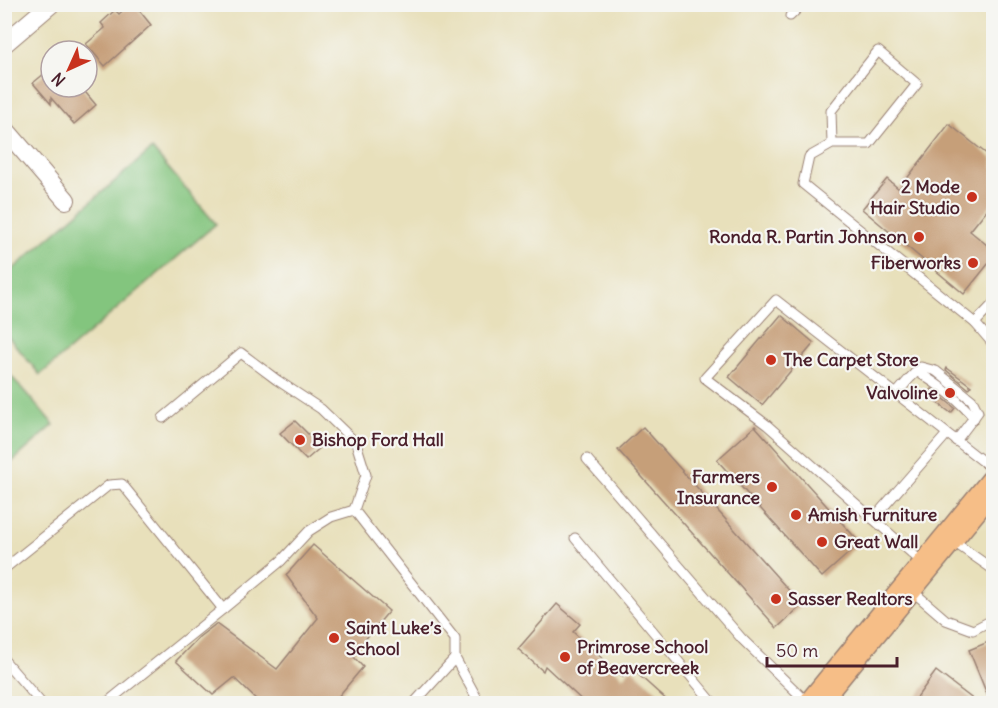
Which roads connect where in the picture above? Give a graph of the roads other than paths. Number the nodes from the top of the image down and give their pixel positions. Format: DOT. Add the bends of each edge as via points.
graph roads {
  1 [pos="51,4"];
  2 [pos="802,4"];
  3 [pos="790,16"];
  4 [pos="4,44"];
  5 [pos="4,128"];
  6 [pos="832,144"];
  7 [pos="66,200"];
  8 [pos="993,303"];
  9 [pos="975,323"];
  10 [pos="993,345"];
  11 [pos="896,394"];
  12 [pos="163,418"];
  13 [pos="947,434"];
  14 [pos="956,441"];
  15 [pos="587,459"];
  16 [pos="993,470"];
  17 [pos="993,483"];
  18 [pos="354,510"];
  19 [pos="873,519"];
  20 [pos="575,538"];
  21 [pos="949,538"];
  22 [pos="926,566"];
  23 [pos="4,569"];
  24 [pos="993,570"];
  25 [pos="908,588"];
  26 [pos="223,609"];
  27 [pos="993,619"];
  28 [pos="455,658"];
  29 [pos="4,660"];
  30 [pos="42,704"];
  31 [pos="105,704"];
  32 [pos="413,704"];
  33 [pos="480,704"];
  34 [pos="714,704"];
  35 [pos="811,704"];
  1 -- 4 [label="street"];
  2 -- 3 [label="lane"];
  5 -- 7 [label="street"];
  6 -- 6 [label="lane" via="831,111 878,51 917,84 869,144"];
  6 -- 9 [label="lane" via="809,157 803,184"];
  8 -- 9 [label="lane"];
  9 -- 10 [label="lane"];
  11 -- 13 [label="lane"];
  11 -- 14 [label="lane" via="921,367 936,371 972,400 978,412"];
  11 -- 19 [label="lane" via="776,300 705,378 767,425"];
  12 -- 18 [label="lane" via="241,353 321,409 357,443 366,475"];
  13 -- 14 [label="lane"];
  13 -- 19 [label="lane"];
  14 -- 16 [label="lane"];
  15 -- 35 [label="lane" via="742,639"];
  17 -- 21 [label="main road"];
  18 -- 26 [label="lane" via="309,531"];
  18 -- 28 [label="lane" via="455,639"];
  19 -- 22 [label="lane"];
  20 -- 34 [label="lane"];
  21 -- 22 [label="main road"];
  21 -- 24 [label="lane"];
  22 -- 25 [label="main road"];
  23 -- 26 [label="lane" via="108,485 122,484"];
  25 -- 27 [label="lane" via="946,620 973,630"];
  25 -- 35 [label="main road"];
  26 -- 31 [label="lane"];
  28 -- 32 [label="lane"];
  28 -- 33 [label="lane"];
  29 -- 30 [label="lane"];
}
